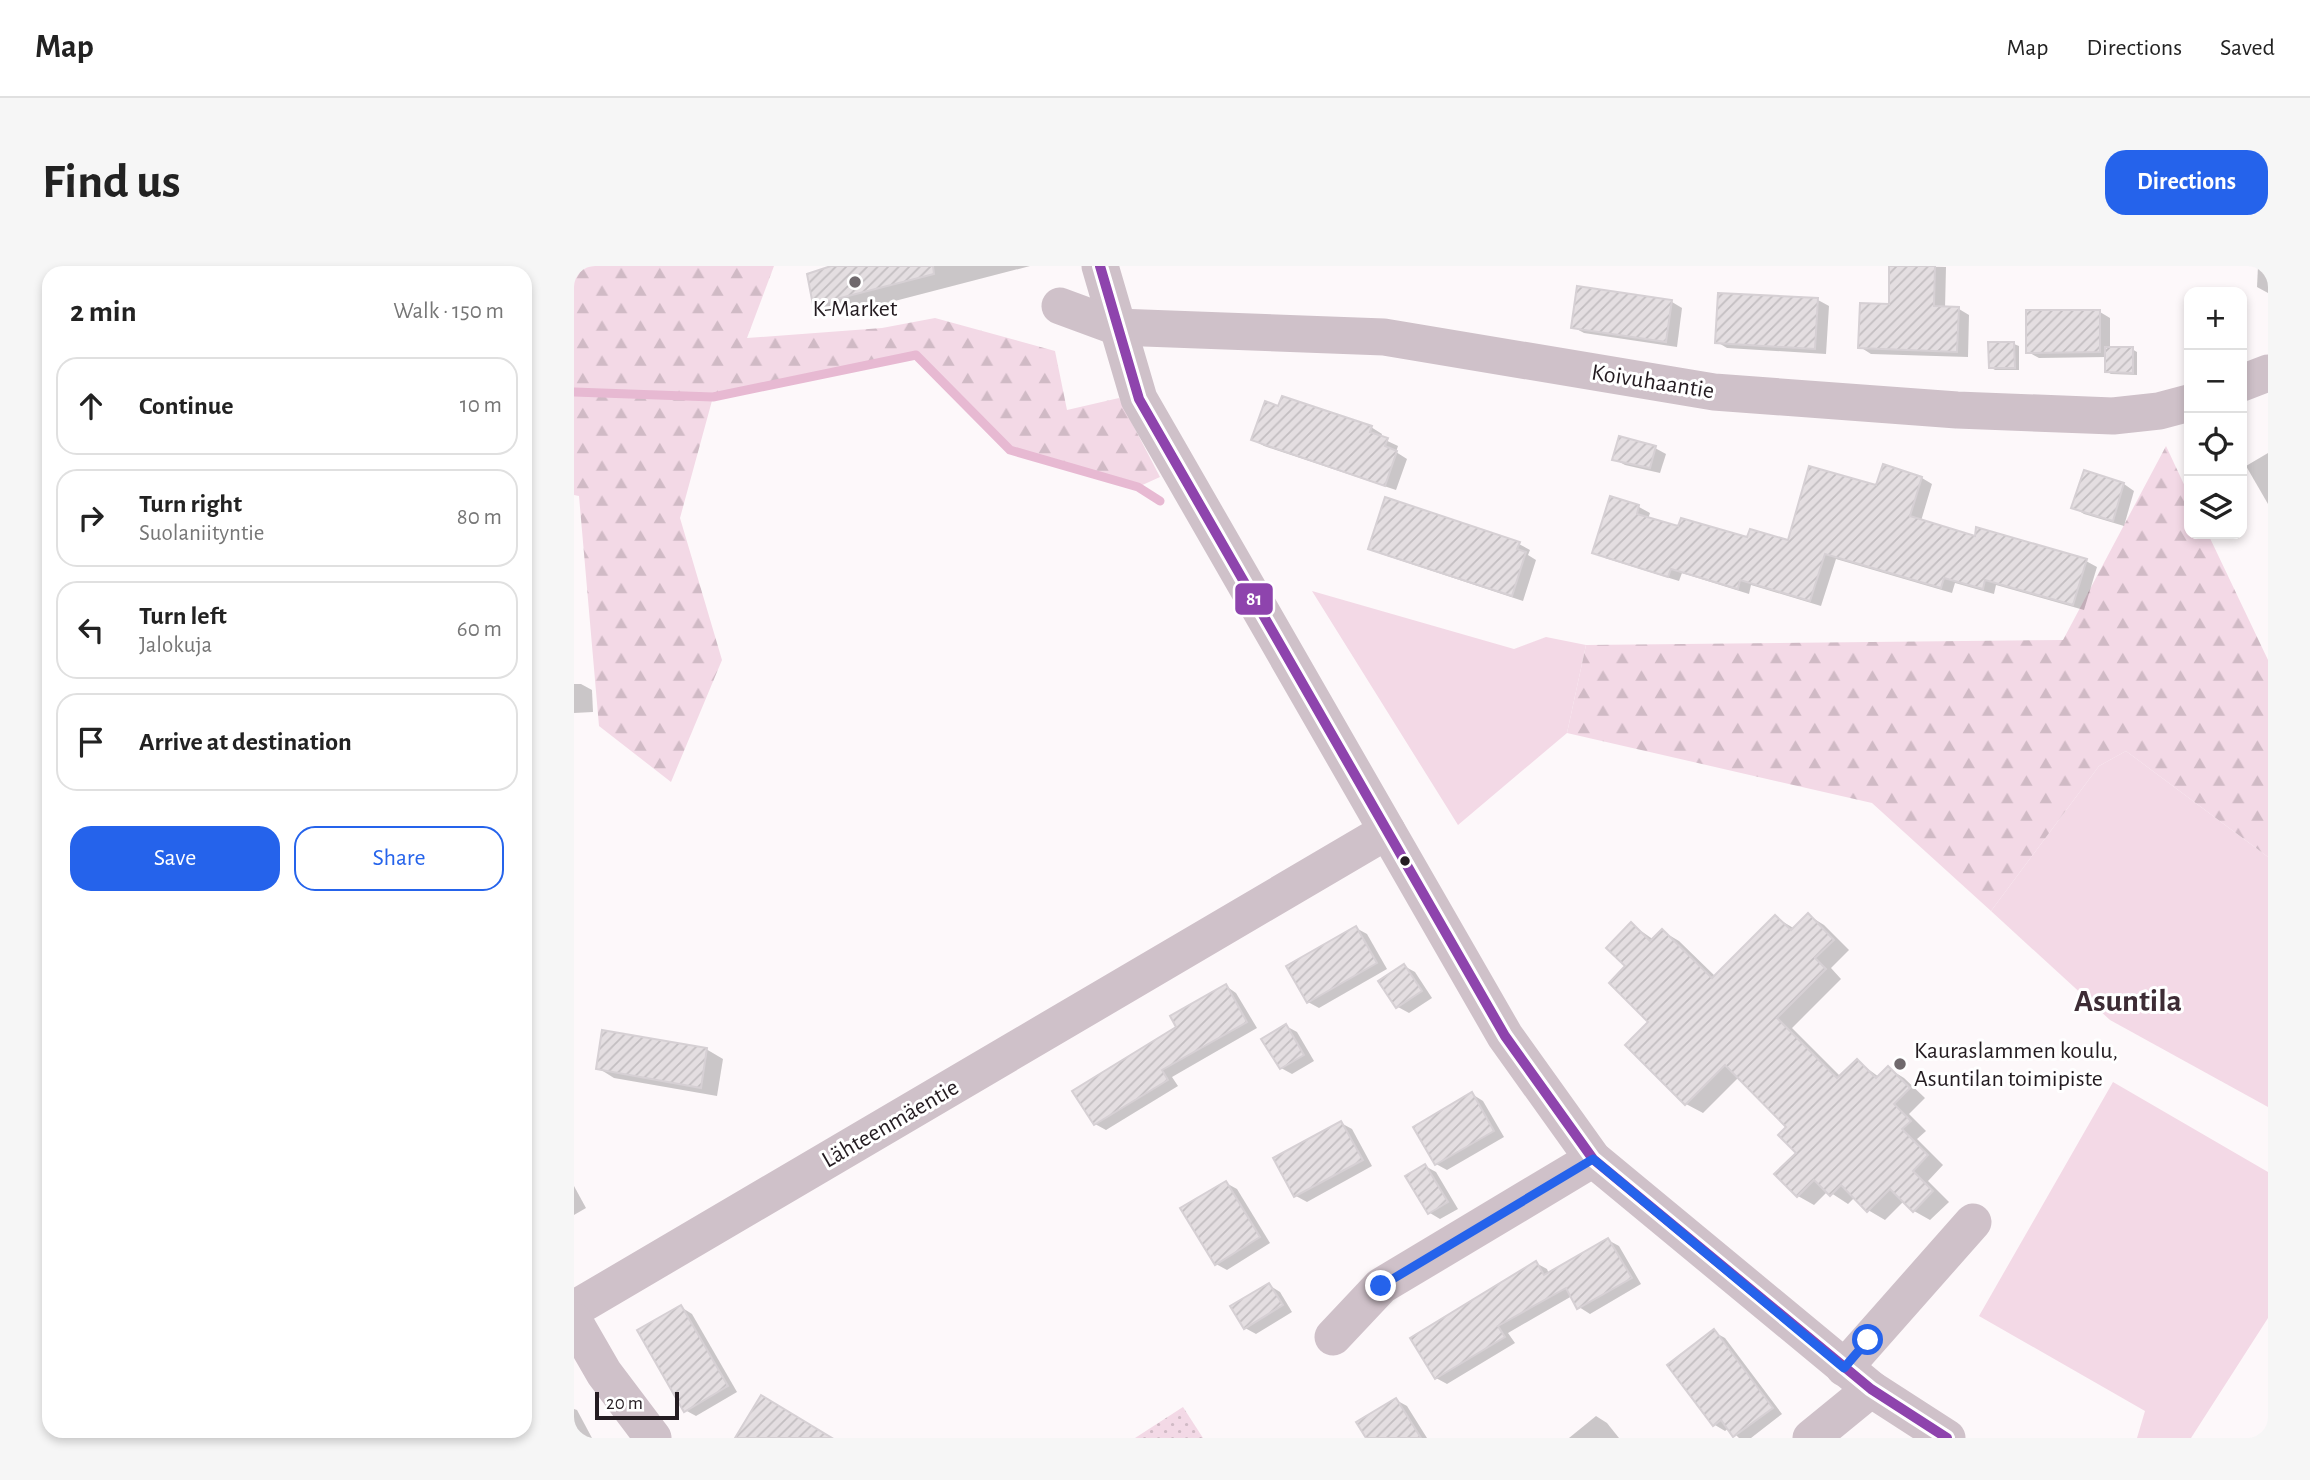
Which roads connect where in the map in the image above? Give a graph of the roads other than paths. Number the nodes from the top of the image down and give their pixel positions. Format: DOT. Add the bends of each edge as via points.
graph roads {
  1 [pos="1100,266"];
  2 [pos="1060,306"];
  3 [pos="1117,327"];
  4 [pos="2268,373"];
  5 [pos="2247,381"];
  6 [pos="2184,404"];
  7 [pos="1387,831"];
  8 [pos="1593,1159"];
  9 [pos="1973,1222"];
  10 [pos="574,1309"];
  11 [pos="574,1321"];
  12 [pos="1333,1337"];
  13 [pos="1857,1378"];
  14 [pos="653,1438"];
  15 [pos="1811,1438"];
  16 [pos="1947,1438"];
  1 -- 3 [label="street"];
  2 -- 3 [label="street, Koivuhaantie"];
  3 -- 6 [label="street, Koivuhaantie" via="1384,337 1714,392 1957,410 2113,416"];
  3 -- 7 [label="street" via="1139,399"];
  4 -- 5 [label="street"];
  7 -- 8 [label="street" via="1505,1036"];
  7 -- 10 [label="street, Lähteenmäentie"];
  8 -- 12 [label="street" via="1381,1286"];
  8 -- 13 [label="street"];
  9 -- 13 [label="street"];
  11 -- 14 [label="street" via="604,1373"];
  13 -- 15 [label="street"];
  13 -- 16 [label="street"];
}
